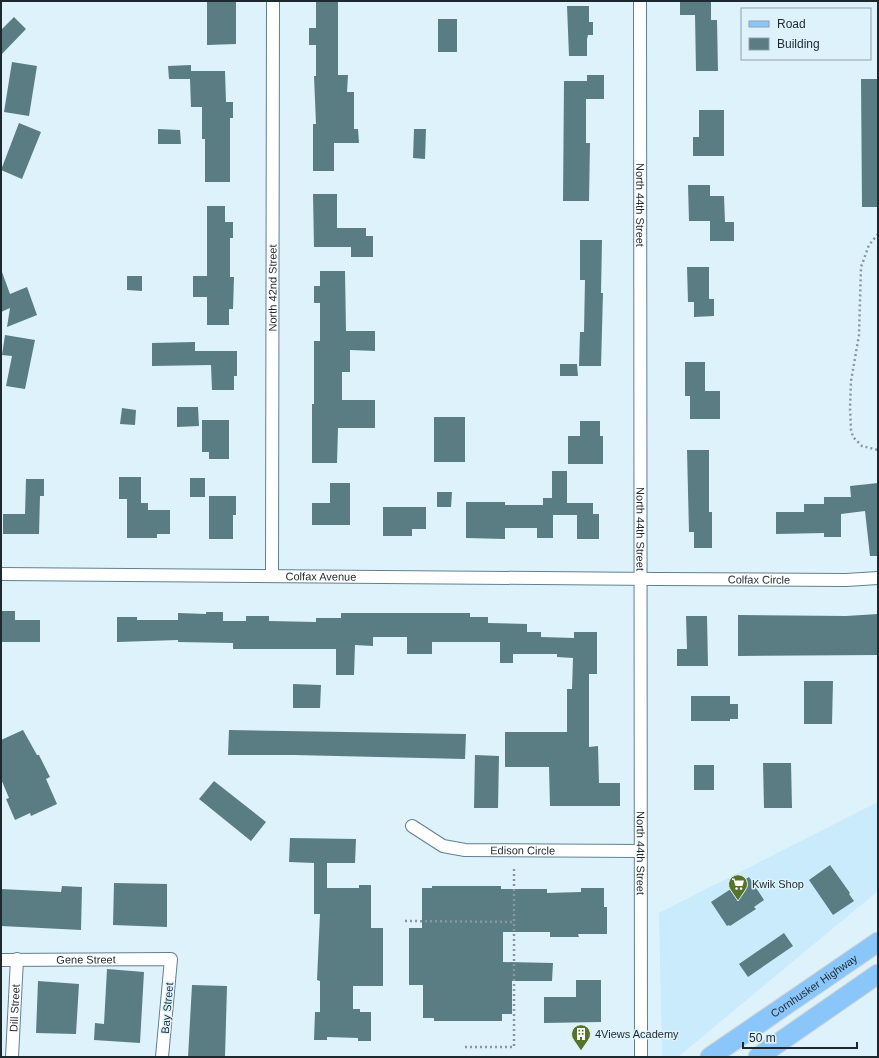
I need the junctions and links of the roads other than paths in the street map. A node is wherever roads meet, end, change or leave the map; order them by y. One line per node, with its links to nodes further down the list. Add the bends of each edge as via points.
1 (273, 1): 4 (street, North 42nd Street)
2 (640, 1): 5 (street, North 44th Street)
3 (1, 574): 4 (street, Colfax Avenue)
4 (272, 576): 5 (street, Colfax Avenue)
5 (640, 578): 6 (street, Colfax Circle); 8 (street, North 44th Street)
6 (878, 578)
7 (412, 826): 8 (street, Edison Circle, via 443,846 465,850)
8 (640, 851): 16 (street, North 44th Street)
9 (878, 942): 17 (main road, Cornhusker Highway)
10 (172, 959): 12 (street, Gene Street); 15 (street, Bay Street)
11 (1, 960): 12 (street, Gene Street)
12 (17, 960): 14 (street, Dill Street)
13 (878, 974): 18 (main road)
14 (12, 1057)
15 (162, 1057)
16 (641, 1057)
17 (710, 1057)
18 (758, 1057)

